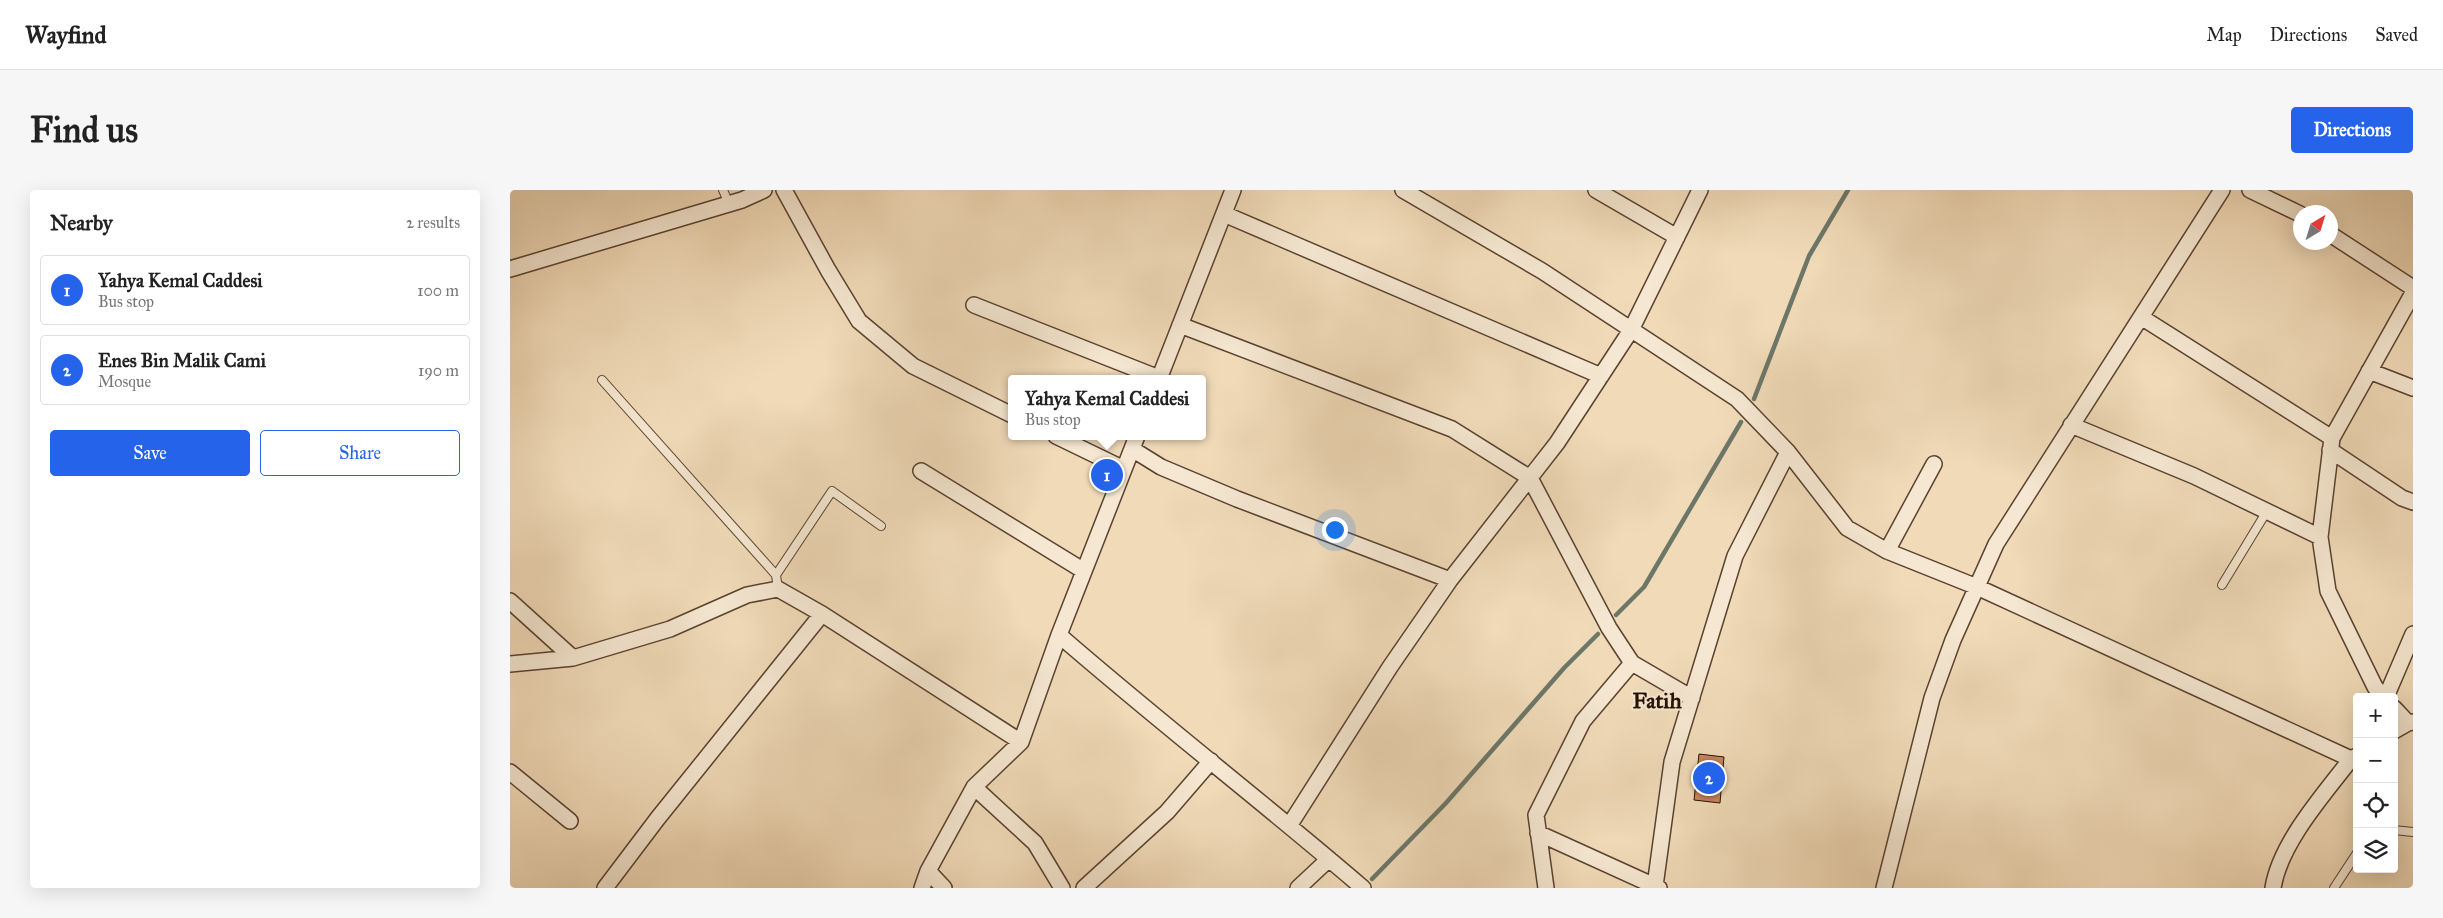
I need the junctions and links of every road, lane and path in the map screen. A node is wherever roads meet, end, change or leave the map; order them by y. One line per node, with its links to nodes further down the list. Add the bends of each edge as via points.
1 (764, 190): 9 (street)
2 (784, 190): 27 (street, via 859,321 913,366)
3 (1233, 190): 11 (street)
4 (1403, 190): 20 (street, via 1542,271)
5 (1596, 190): 12 (street)
6 (1700, 190): 12 (street)
7 (2222, 190): 18 (street)
8 (2250, 190): 10 (street)
9 (726, 197): 14 (street)
10 (2293, 211)
11 (1224, 214): 19 (street); 24 (street)
12 (1678, 237): 20 (street)
13 (2338, 239): 15 (street)
14 (510, 269)
15 (2413, 288)
16 (2413, 293): 21 (street)
17 (974, 305): 22 (street)
18 (2141, 317): 28 (street); 31 (street)
19 (1180, 324): 23 (street); 36 (street, via 1452,429)
20 (1631, 330): 24 (street); 32 (street, via 1737,399)
21 (2369, 371): 26 (street); 31 (street)
22 (1149, 375)
23 (1161, 375)
24 (1601, 376): 36 (street, via 1558,443)
25 (602, 380): 44 (lane)
26 (2413, 388)
27 (1008, 412)
28 (2071, 426): 38 (street, via 2194,476); 46 (street, via 1996,544)
29 (1064, 440): 34 (street)
30 (1134, 443): 34 (street); 43 (street, via 1161,467)
31 (2331, 444): 37 (street, via 2402,498); 40 (street)
32 (1788, 452): 41 (street, via 1847,528); 56 (street, via 1736,556)
33 (1934, 464): 41 (street)
34 (1124, 469): 42 (street)
35 (920, 472): 42 (street)
36 (1530, 478): 43 (street); 52 (street, via 1608,628)
37 (2413, 502)
38 (2266, 511): 40 (street); 45 (lane)
39 (881, 526): 44 (lane, via 832,491)
40 (2320, 537): 54 (street, via 2328,591 2374,687)
41 (1887, 551): 46 (street)
42 (1084, 571): 50 (street)
43 (1450, 580): 67 (street)
44 (777, 582): 48 (street); 51 (street, via 670,629)
45 (2222, 585)
46 (1977, 587): 61 (street); 83 (street, via 1932,698)
47 (510, 600): 51 (street)
48 (822, 614): 60 (street); 75 (street)
49 (2413, 634): 55 (street)
50 (1059, 635): 60 (street); 63 (street, via 1144,709)
51 (573, 658): 53 (street)
52 (1632, 663): 56 (street); 70 (street, via 1583,721 1536,815)
53 (510, 664)
54 (2381, 693)
55 (2387, 693)
56 (1692, 698): 74 (street, via 1672,762)
57 (2398, 712): 58 (street)
58 (2410, 722): 59 (street)
59 (2398, 729)
60 (1021, 742): 65 (street)
61 (2353, 758)
62 (2353, 759): 84 (street, via 2304,820 2275,874)
63 (1211, 761): 67 (street); 79 (street, via 1167,812)
64 (510, 772): 66 (street)
65 (974, 787): 73 (street); 78 (street, via 1035,843)
66 (570, 821)
67 (1288, 826): 72 (street)
68 (2398, 830): 69 (lane)
69 (2413, 832)
70 (1538, 833): 74 (street); 82 (street)
71 (2353, 858): 85 (lane)
72 (1329, 859): 80 (street); 81 (street)
73 (928, 871): 76 (street); 77 (street)
74 (1657, 887)
75 (605, 888)
76 (922, 888)
77 (944, 888)
78 (1062, 888)
79 (1084, 888)
80 (1298, 888)
81 (1363, 888)
82 (1546, 888)
83 (1884, 888)
84 (2273, 888)
85 (2334, 888)

